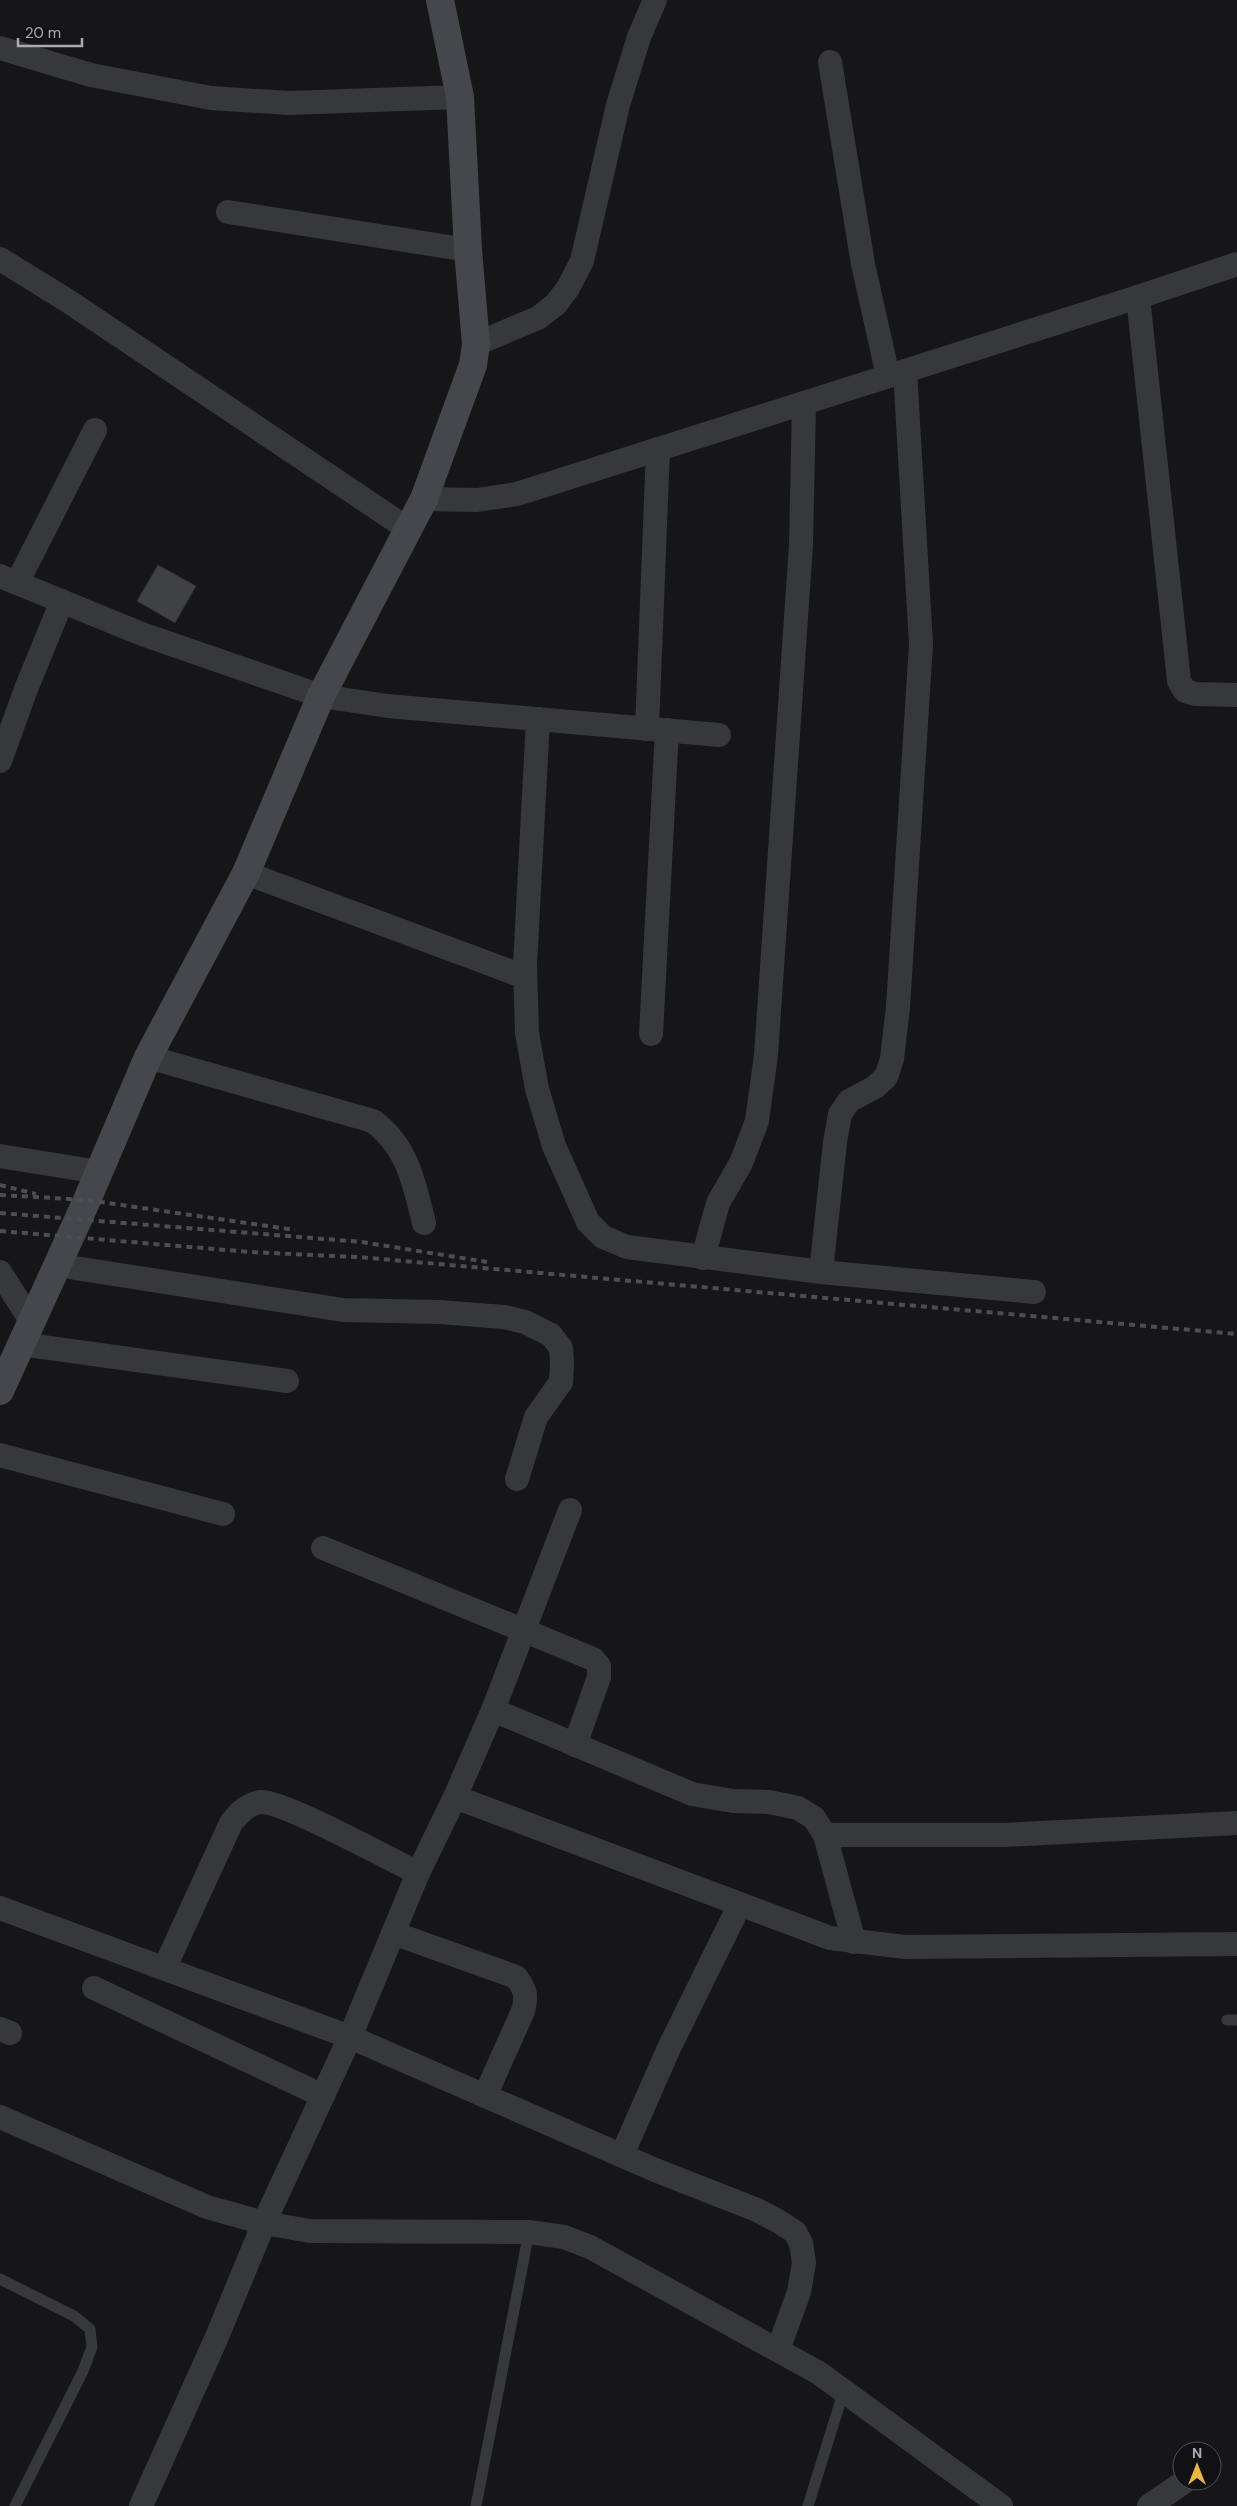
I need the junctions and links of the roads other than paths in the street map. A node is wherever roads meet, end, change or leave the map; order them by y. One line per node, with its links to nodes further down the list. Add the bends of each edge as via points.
1 (440, 0): 5 (street)
2 (655, 0): 11 (street, via 639,37 618,106 582,261 568,288 556,304 538,318)
3 (0, 48): 5 (street, via 91,75 211,98 288,103)
4 (830, 62): 12 (street, via 863,264)
5 (460, 97): 7 (street)
6 (228, 212): 7 (street)
7 (468, 250): 11 (street)
8 (0, 259): 17 (street)
9 (1237, 264): 10 (street)
10 (1138, 297): 12 (street); 20 (street, via 1179,680 1185,691 1195,694)
11 (476, 344): 16 (street, via 473,365)
12 (896, 373): 13 (street); 36 (street, via 921,644 898,1007 892,1059 886,1076 875,1087 849,1101 840,1114)
13 (804, 403): 15 (street); 33 (street, via 801,545 765,1064 757,1121 741,1163 718,1203)
14 (95, 430): 18 (street)
15 (658, 449): 16 (street, via 517,494 477,500); 23 (street)
16 (424, 499): 17 (street)
17 (408, 528): 21 (street)
18 (9, 579): 19 (street)
19 (62, 601): 21 (street, via 142,634); 25 (street)
20 (1237, 695)
21 (321, 696): 22 (street, via 388,706); 26 (street)
22 (538, 719): 23 (street); 27 (street)
23 (657, 729): 24 (street); 28 (street)
24 (719, 735)
25 (0, 761)
26 (246, 873): 27 (street); 29 (street)
27 (525, 977): 33 (street, via 527,1033 537,1089 554,1146 588,1222 602,1238 627,1247)
28 (650, 1034)
29 (148, 1057): 31 (street); 32 (street, via 373,1121 399,1147 411,1171)
30 (0, 1156): 31 (street)
31 (99, 1172): 34 (street)
32 (424, 1223)
33 (703, 1258): 36 (street)
34 (56, 1265): 38 (street); 42 (street, via 343,1310 439,1312 504,1317 525,1322 551,1335 561,1348 562,1365 561,1382 536,1417)
35 (0, 1272): 38 (street)
36 (821, 1272): 37 (street)
37 (1034, 1292)
38 (26, 1332): 39 (street); 40 (street)
39 (287, 1381)
40 (0, 1391)
41 (0, 1455): 44 (street)
42 (517, 1479)
43 (570, 1510): 46 (street)
44 (223, 1514)
45 (323, 1548): 46 (street)
46 (523, 1631): 47 (street); 48 (street, via 592,1659 599,1666 599,1676)
47 (493, 1710): 48 (street); 49 (street)
48 (575, 1745): 51 (street, via 692,1794 798,1808 814,1818)
49 (455, 1796): 52 (street); 53 (street)
50 (1237, 1823): 51 (street, via 1004,1835)
51 (825, 1835): 56 (street)
52 (418, 1873): 55 (street); 58 (street, via 293,1811 262,1802 242,1809 230,1823)
53 (740, 1904): 56 (street, via 830,1938); 64 (street, via 669,2048)
54 (0, 1908): 58 (street)
55 (393, 1933): 60 (street); 62 (street, via 516,1977 524,1988 523,2011)
56 (854, 1942): 57 (street, via 905,1947)
57 (1237, 1944)
58 (165, 1967): 60 (street)
59 (94, 1988): 61 (street)
60 (350, 2037): 61 (street); 62 (street)
61 (323, 2096): 65 (street)
62 (485, 2096): 64 (street)
63 (0, 2117): 65 (street, via 207,2207)
64 (622, 2156): 68 (street, via 757,2210 795,2232 801,2243 804,2263 799,2292)
65 (264, 2223): 66 (street, via 310,2231); 72 (street)
66 (529, 2232): 68 (street, via 564,2237 590,2247); 73 (lane)
67 (0, 2279): 71 (lane, via 74,2316 90,2329 92,2347)
68 (778, 2350): 69 (street)
69 (844, 2390): 74 (lane); 75 (street)
70 (1172, 2490): 76 (street)
71 (15, 2506)
72 (142, 2506)
73 (476, 2506)
74 (808, 2506)
75 (1002, 2506)
76 (1149, 2506)

